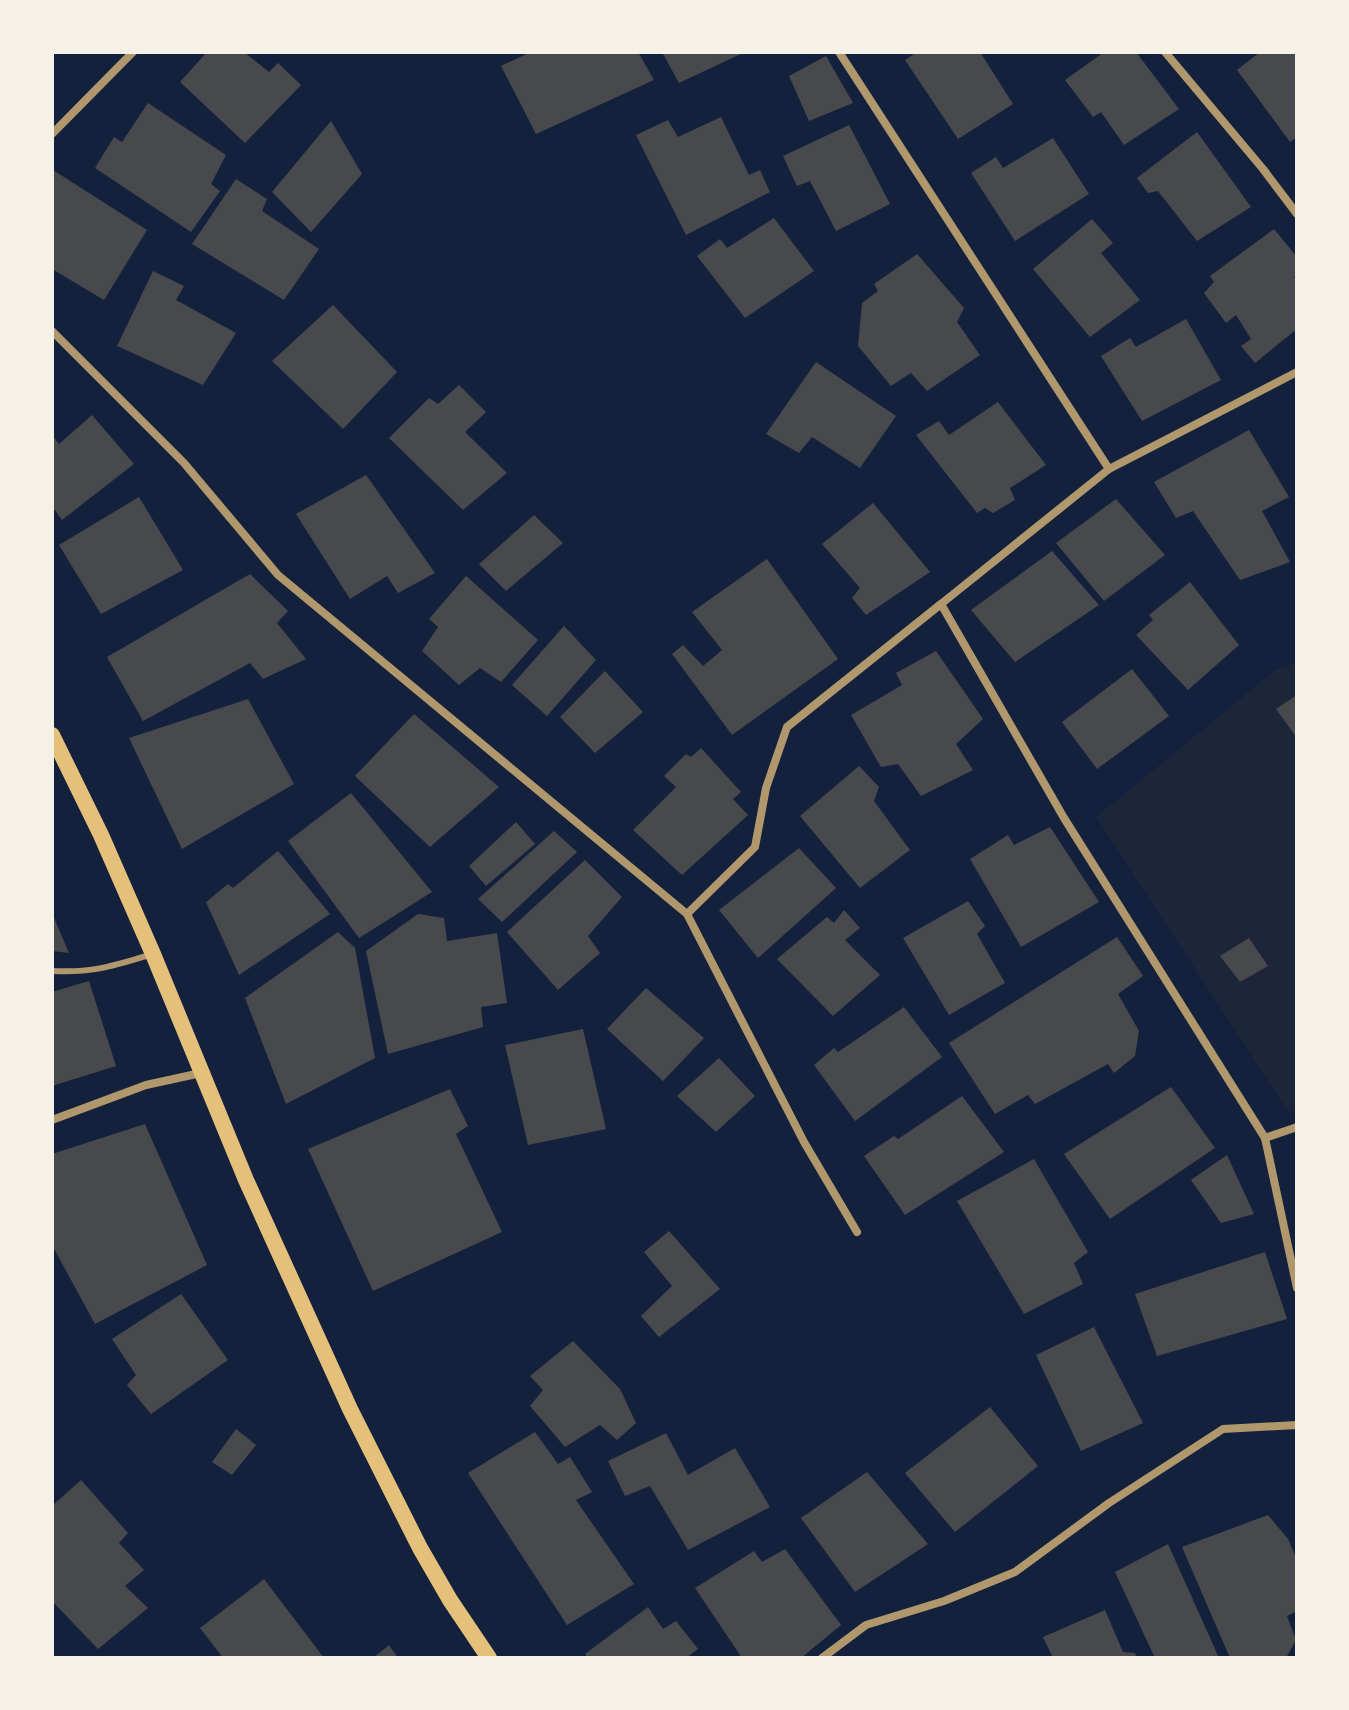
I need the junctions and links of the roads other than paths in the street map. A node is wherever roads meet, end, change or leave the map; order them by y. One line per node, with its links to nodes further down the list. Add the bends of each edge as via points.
1 (133, 52): 4 (street)
2 (839, 52): 8 (street)
3 (1165, 52): 5 (street)
4 (52, 134)
5 (1297, 214)
6 (52, 331): 11 (street, via 184,463 278,575)
7 (1297, 372): 8 (street)
8 (1109, 469): 9 (street)
9 (941, 604): 11 (street, via 787,727 766,788 755,847); 17 (street, via 1064,818)
10 (52, 735): 12 (main road)
11 (687, 914): 18 (street, via 804,1142)
12 (153, 954): 13 (lane, via 101,970); 14 (main road)
13 (52, 971)
14 (202, 1073): 15 (street, via 146,1085); 21 (main road, via 350,1409 420,1548)
15 (52, 1120)
16 (1297, 1127): 17 (street)
17 (1265, 1138): 19 (street)
18 (857, 1232)
19 (1297, 1288)
20 (1297, 1425): 22 (street, via 1223,1429 1015,1572 866,1625)
21 (489, 1658)
22 (822, 1658)

